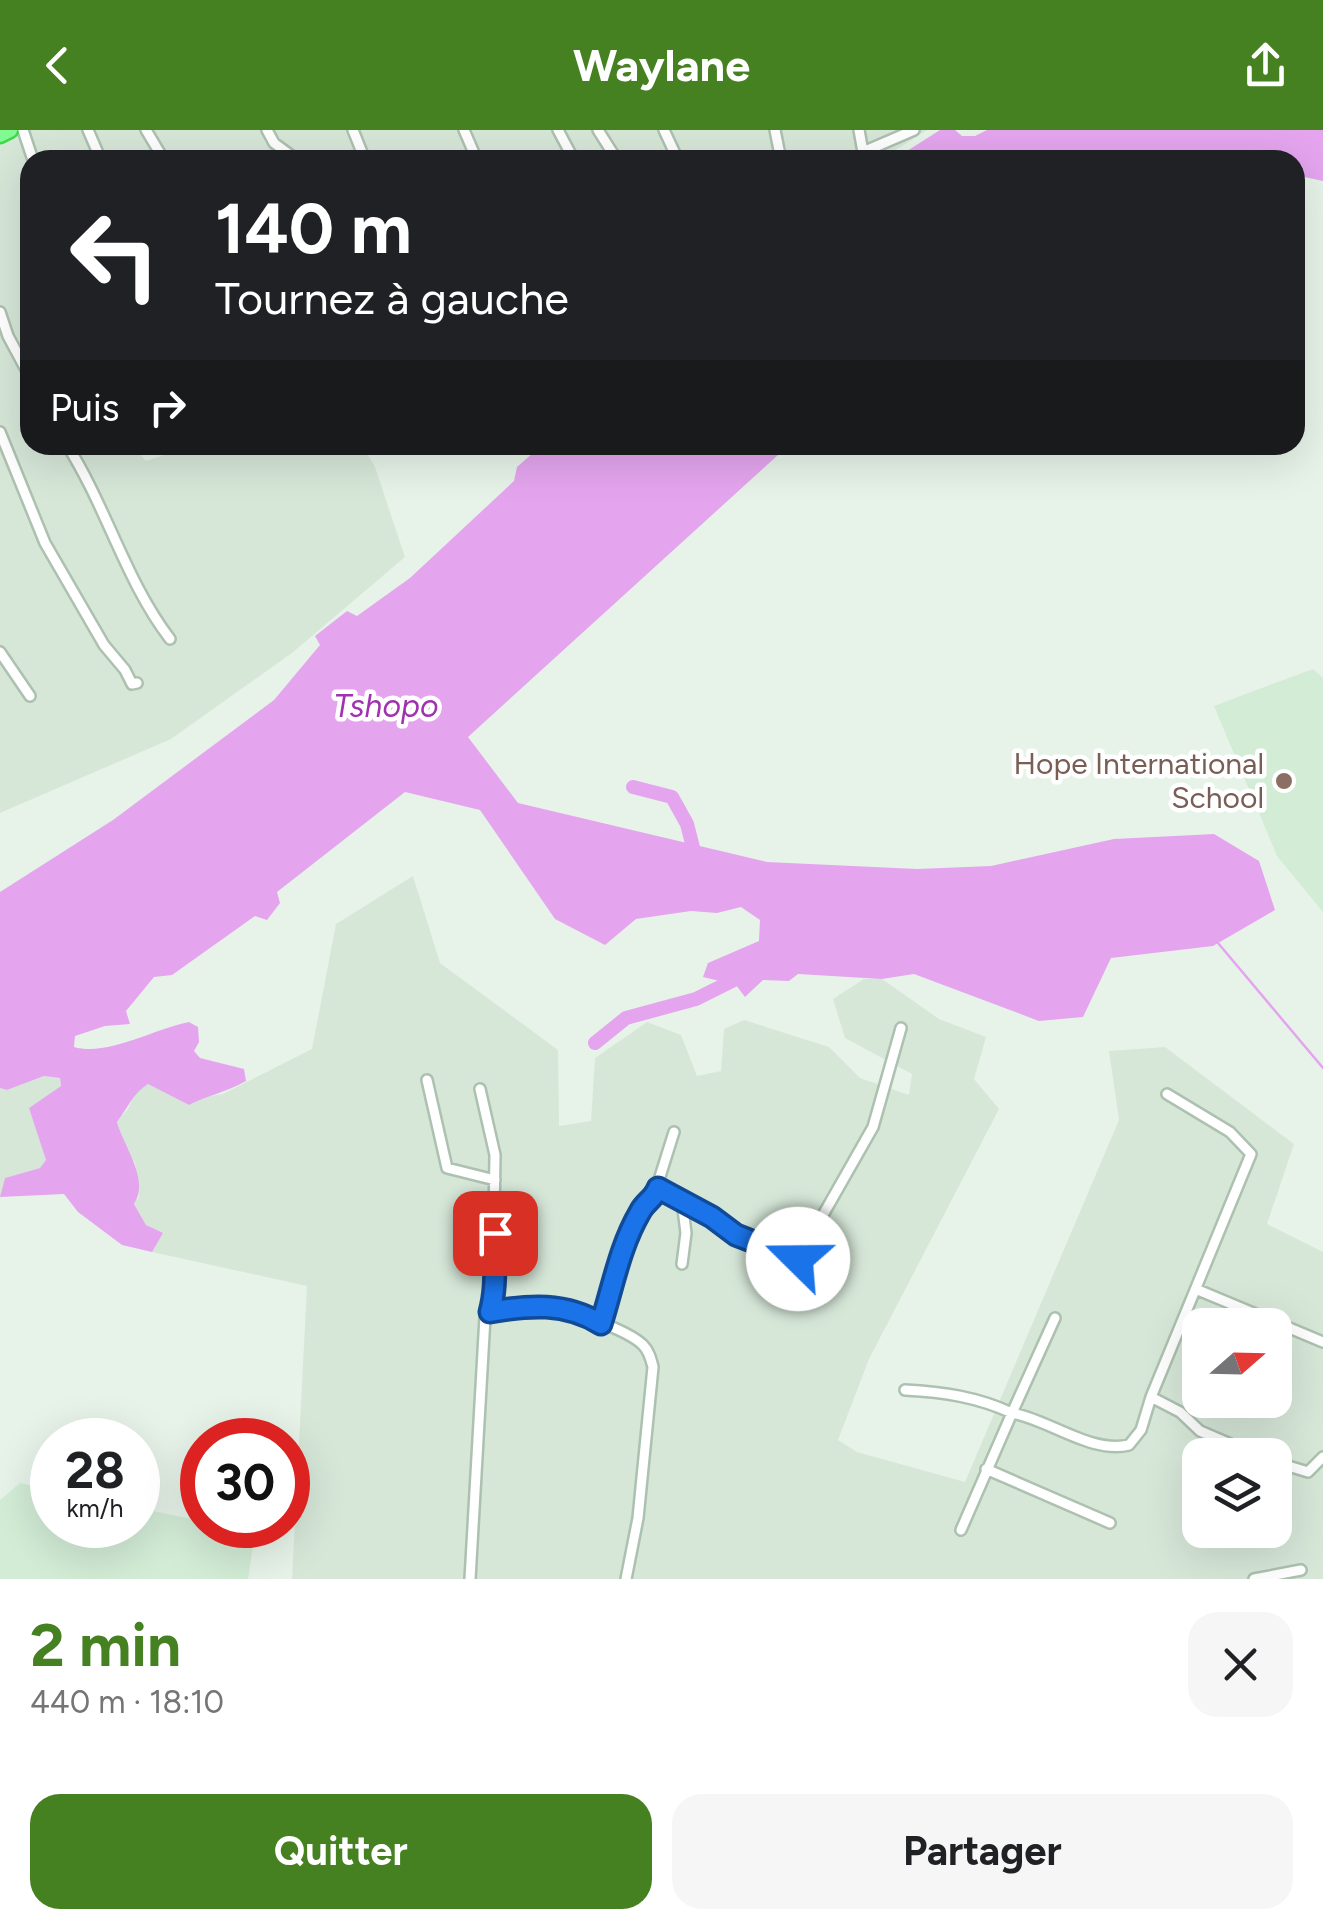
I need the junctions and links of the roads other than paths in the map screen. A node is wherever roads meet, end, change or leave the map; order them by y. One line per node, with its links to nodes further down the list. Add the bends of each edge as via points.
1 (10, 130): 4 (highway)
2 (267, 130): 5 (street)
3 (914, 130): 6 (street)
4 (0, 135)
5 (283, 150)
6 (872, 150)
7 (0, 312): 8 (street)
8 (20, 358)
9 (0, 432): 13 (street, via 48,550 104,645 132,684)
10 (74, 455): 11 (street, via 144,603)
11 (170, 639)
12 (0, 652): 14 (street)
13 (138, 683)
14 (30, 696)
15 (901, 1028): 22 (street, via 873,1127 798,1259 736,1235)
16 (427, 1080): 20 (street, via 447,1168)
17 (480, 1089): 20 (street)
18 (1167, 1094): 24 (street, via 1230,1132 1252,1154)
19 (674, 1132): 21 (street)
20 (495, 1180): 25 (street, via 496,1291)
21 (658, 1188): 22 (street); 27 (street, via 619,1257)
22 (682, 1200): 23 (street)
23 (682, 1264)
24 (1198, 1290): 28 (street); 30 (street)
25 (490, 1312): 27 (street, via 540,1304); 39 (street)
26 (1055, 1318): 31 (street)
27 (601, 1324): 40 (street, via 646,1348 653,1367)
28 (1323, 1342)
29 (906, 1390): 31 (street, via 951,1393)
30 (1151, 1397): 31 (street, via 1129,1445 1110,1450); 32 (street)
31 (1012, 1412): 35 (street)
32 (1222, 1438)
33 (1323, 1457): 34 (street, via 1308,1472)
34 (1292, 1467)
35 (986, 1469): 36 (street); 37 (street)
36 (1110, 1522)
37 (961, 1530)
38 (1300, 1570): 41 (street)
39 (470, 1579)
40 (626, 1579)
41 (1254, 1579)

